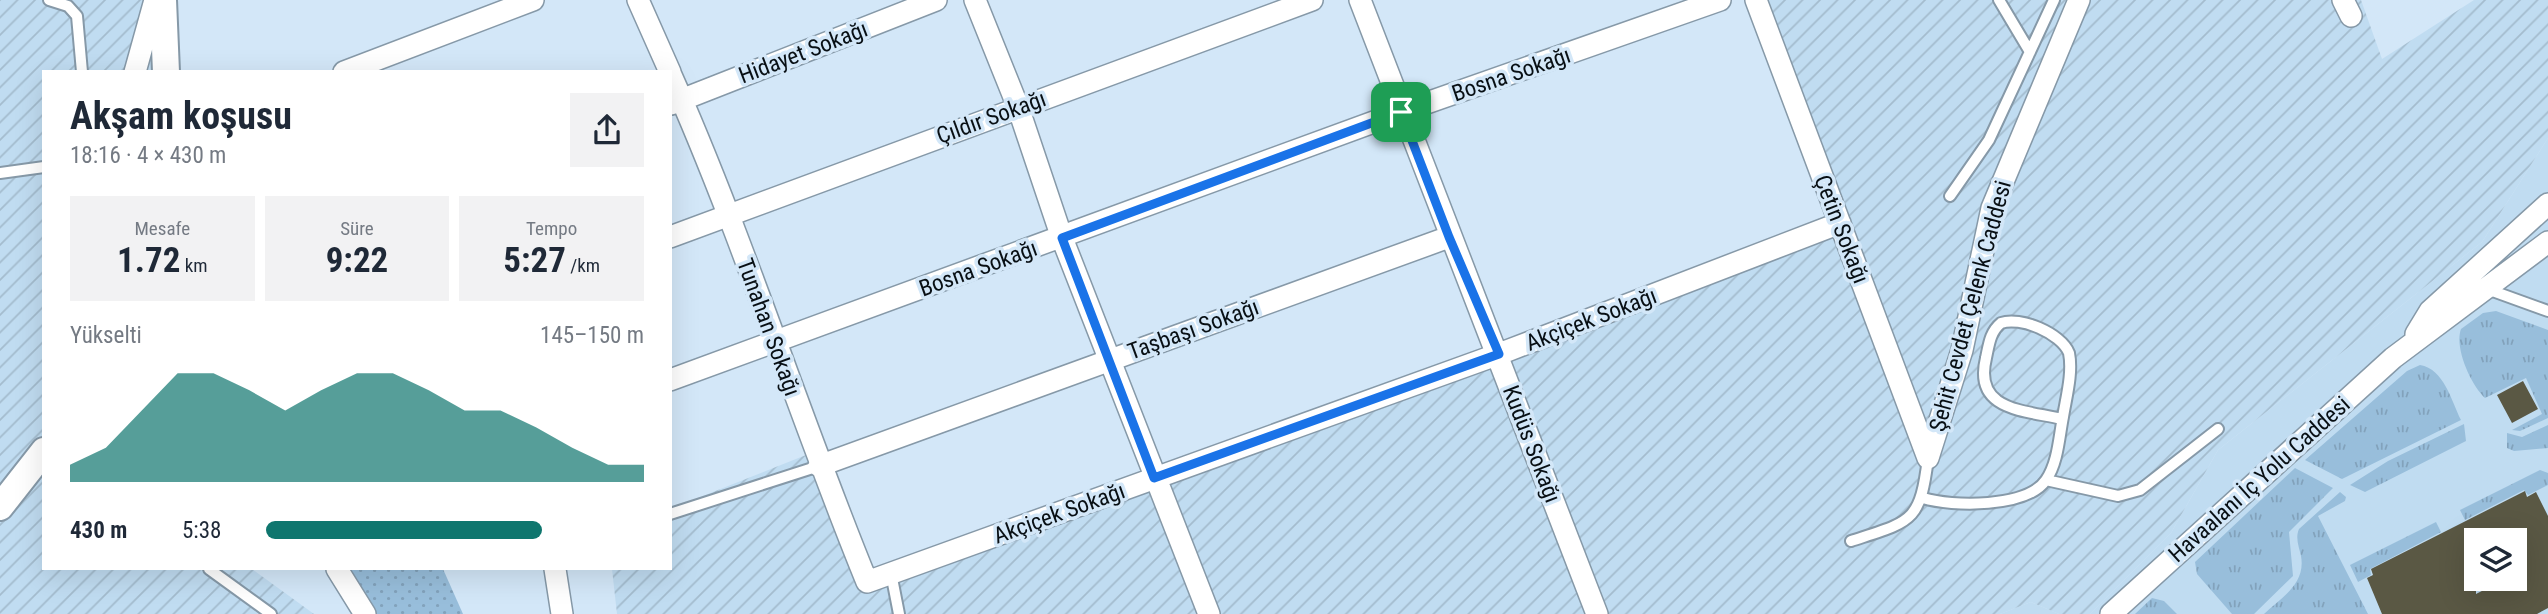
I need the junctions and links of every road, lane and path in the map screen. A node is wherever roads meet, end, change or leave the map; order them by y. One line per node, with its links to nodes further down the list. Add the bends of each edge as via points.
1 (49, 0): 16 (lane, via 68,6 77,16)
2 (155, 0): 17 (street)
3 (163, 0): 18 (street)
4 (533, 0): 19 (street)
5 (638, 0): 20 (street, Tunahan Sokağı)
6 (936, 0): 22 (street, Hidayet Sokağı)
7 (975, 0): 23 (street)
8 (1312, 0): 23 (street, Çıldır Sokağı)
9 (1360, 0): 24 (street, Kudüs Sokağı)
10 (1720, 0): 24 (street, Bosna Sokağı)
11 (1756, 0): 30 (street, Çetin Sokağı)
12 (1999, 0): 15 (lane)
13 (2054, 0): 15 (lane)
14 (2079, 0): 45 (street, Şehit Cevdet Çelenk Caddesi, via 1992,208 1962,349)
15 (2030, 52): 27 (lane, via 1989,140)
16 (82, 70)
17 (136, 70)
18 (166, 70)
19 (349, 70)
20 (669, 70)
21 (672, 82): 22 (street, Tunahan Sokağı)
22 (676, 102): 29 (street, Tunahan Sokağı)
23 (1018, 107): 29 (street, Çıldır Sokağı); 33 (street)
24 (1401, 112): 32 (street, Kudüs Sokağı); 33 (street, Bosna Sokağı)
25 (42, 167): 26 (lane)
26 (0, 173)
27 (1951, 197)
28 (2548, 204): 38 (street, Havaalanı İç Yolu Caddesi, via 2430,311)
29 (728, 216): 31 (street, Çıldır Sokağı); 37 (street, Tunahan Sokağı)
30 (1840, 223): 39 (street, Akçiçek Sokağı); 45 (street, Çetin Sokağı)
31 (672, 236)
32 (1449, 237): 39 (street, Kudüs Sokağı); 40 (street, Taşbaşı Sokağı)
33 (1062, 238): 37 (street, Bosna Sokağı); 40 (street)
34 (2548, 242): 35 (street, Havaalanı İç Yolu Caddesi)
35 (2487, 289): 36 (lane); 38 (street, Havaalanı İç Yolu Caddesi)
36 (2548, 311)
37 (776, 343): 41 (street, Bosna Sokağı); 46 (street, Tunahan Sokağı)
38 (2409, 344): 64 (street, Havaalanı İç Yolu Caddesi)
39 (1499, 354): 47 (street, Akçiçek Sokağı); 63 (street, Kudüs Sokağı)
40 (1110, 359): 46 (street, Taşbaşı Sokağı); 47 (street)
41 (672, 379)
42 (2062, 419): 42 (lane, via 2070,365 2067,347 2055,336 2018,321 2001,323 1992,333 1984,368 1987,390 1997,403); 48 (lane)
43 (2218, 429): 48 (lane, via 2140,490 2118,496)
44 (42, 454): 50 (street)
45 (1928, 458): 49 (lane)
46 (819, 466): 51 (lane); 57 (street, Tunahan Sokağı)
47 (1154, 478): 56 (street, Akçiçek Sokağı); 62 (street)
48 (2046, 480): 49 (lane, via 2030,495 1982,503 1943,504)
49 (1923, 498): 52 (lane, via 1896,526)
50 (0, 507)
51 (672, 513)
52 (1851, 541)
53 (210, 570): 58 (lane)
54 (338, 570): 59 (street)
55 (555, 570): 60 (street)
56 (891, 573): 57 (street, Akçiçek Sokağı); 61 (lane)
57 (867, 582)
58 (271, 614)
59 (365, 614)
60 (562, 614)
61 (899, 614)
62 (1209, 614)
63 (1597, 614)
64 (2111, 614)

